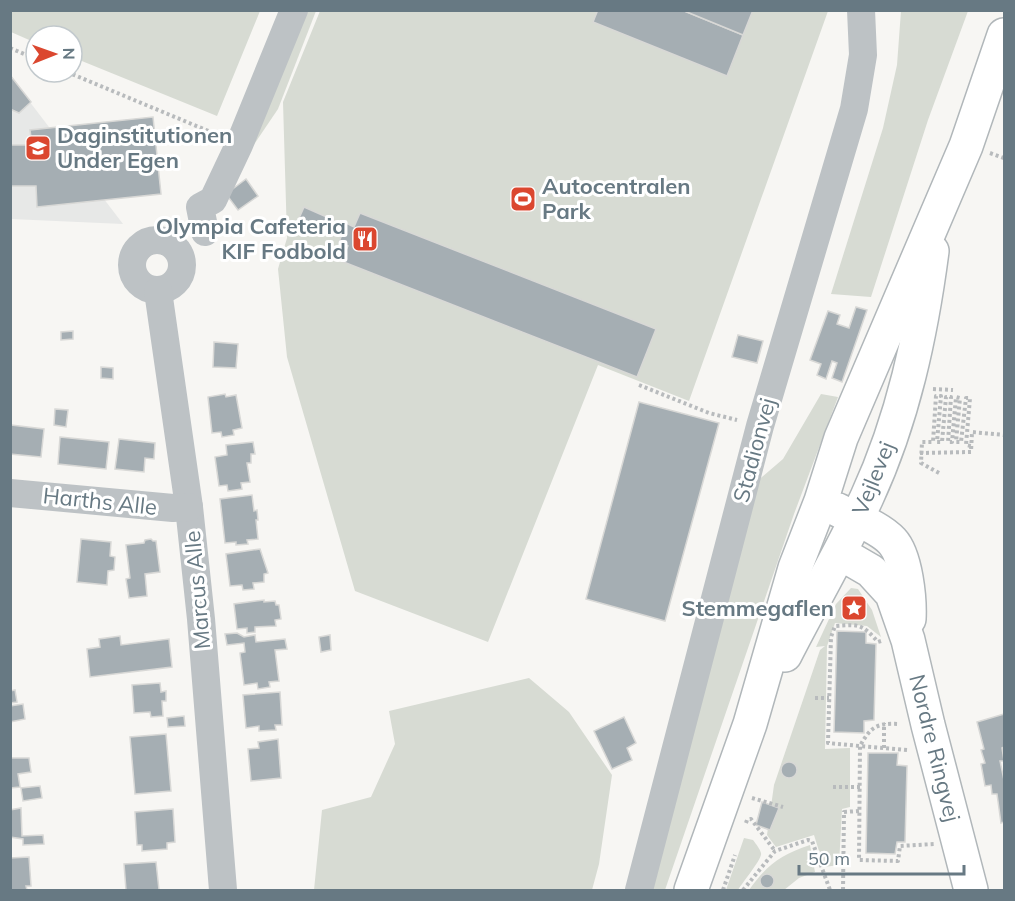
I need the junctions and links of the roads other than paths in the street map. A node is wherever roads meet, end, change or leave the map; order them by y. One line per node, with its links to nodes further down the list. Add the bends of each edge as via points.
1 (294, 10): 5 (street, via 235,154 213,200 200,207 215,223)
2 (861, 10): 14 (street, Stadionvej, via 863,55 854,109 760,426)
3 (1005, 34): 4 (main road, Vejlevej, via 966,146)
4 (937, 212): 9 (main road, Vejlevej, via 842,438); 9 (main road, Vejlevej, via 925,306 910,378 880,465)
5 (179, 252): 6 (street, via 183,265 180,277); 6 (street, via 170,242 157,239 144,242 134,252 131,265 135,278 145,288)
6 (159, 291): 8 (street, Marcus Alle)
7 (10, 493): 8 (street, Harths Alle)
8 (189, 507): 13 (street, Marcus Alle)
9 (838, 510): 10 (main road, Vejlevej); 11 (main road, Nordre Ringvej, via 893,542 904,567 910,601); 12 (main road, Vejlevej, via 795,568)
10 (840, 553): 11 (main road, Nordre Ringvej, via 871,571 891,594); 12 (main road, Vejlevej)
11 (893, 641): 16 (main road, Nordre Ringvej, via 928,725)
12 (750, 724): 15 (main road, Vejlevej)
13 (223, 891)
14 (639, 891)
15 (691, 891)
16 (971, 891)

